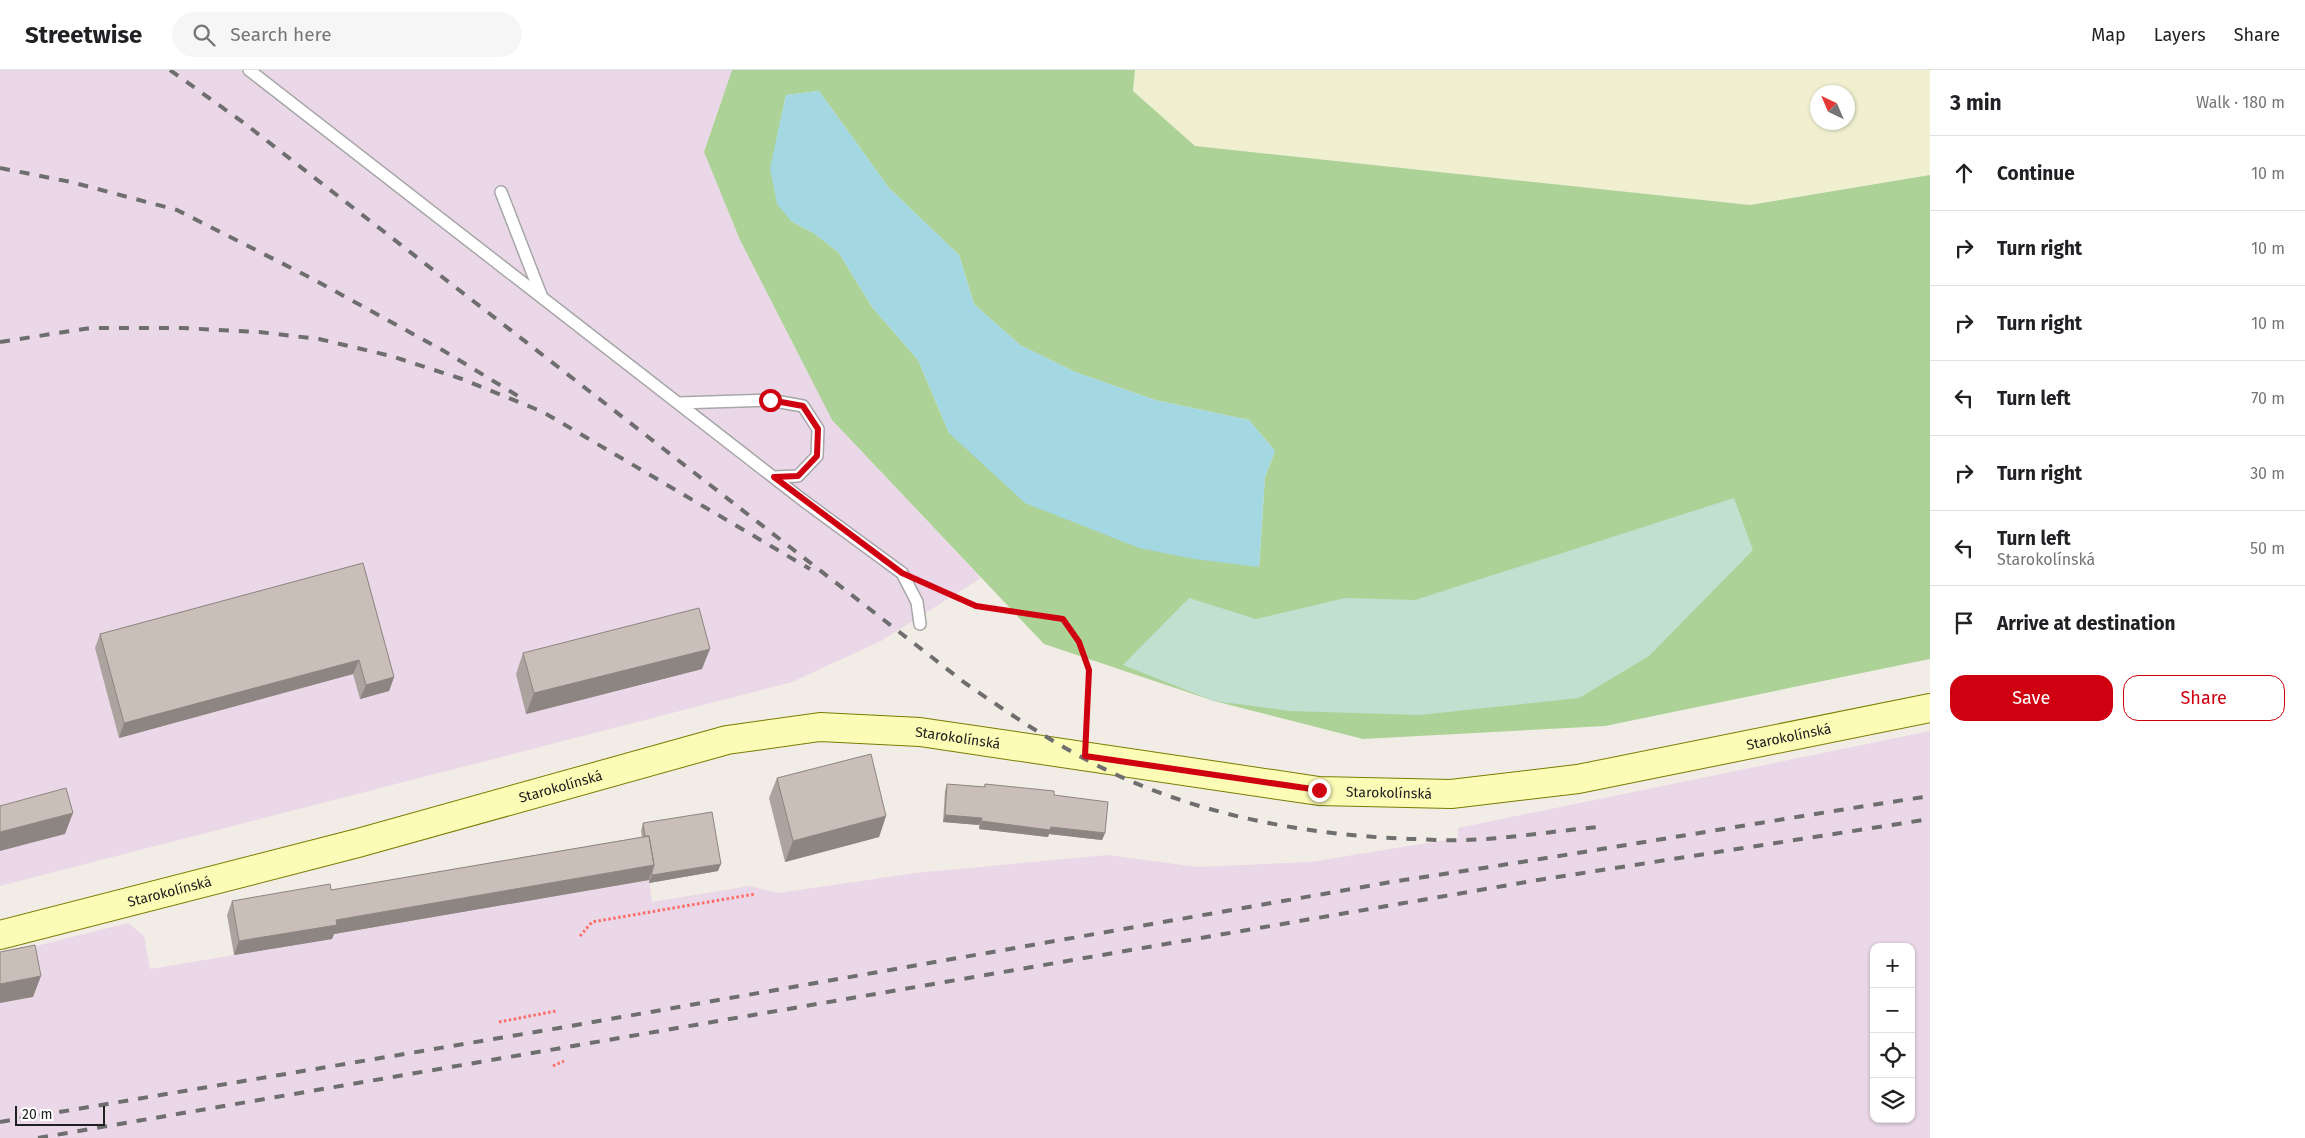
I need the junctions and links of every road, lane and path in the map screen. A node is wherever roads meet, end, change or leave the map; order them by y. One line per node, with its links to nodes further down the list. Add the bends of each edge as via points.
1 (249, 70): 3 (lane)
2 (501, 192): 3 (lane)
3 (542, 296): 4 (lane)
4 (679, 403): 5 (lane); 5 (lane, via 770,400 803,406 818,429 817,456 798,476)
5 (774, 477): 6 (lane)
6 (902, 573): 7 (lane, via 917,602); 9 (path, via 976,606 1063,619 1079,642 1089,670)
7 (920, 624)
8 (1930, 708): 9 (street, Starokolínská, via 1578,779 1451,794 1319,790)
9 (1085, 756): 11 (street, Starokolínská, via 920,732 820,728 727,740 358,843)
10 (755, 894): 12 (path, via 592,922)
11 (0, 935)
12 (580, 936)
13 (556, 1012): 14 (path)
14 (498, 1022)
15 (564, 1061): 16 (path)
16 (553, 1066)

